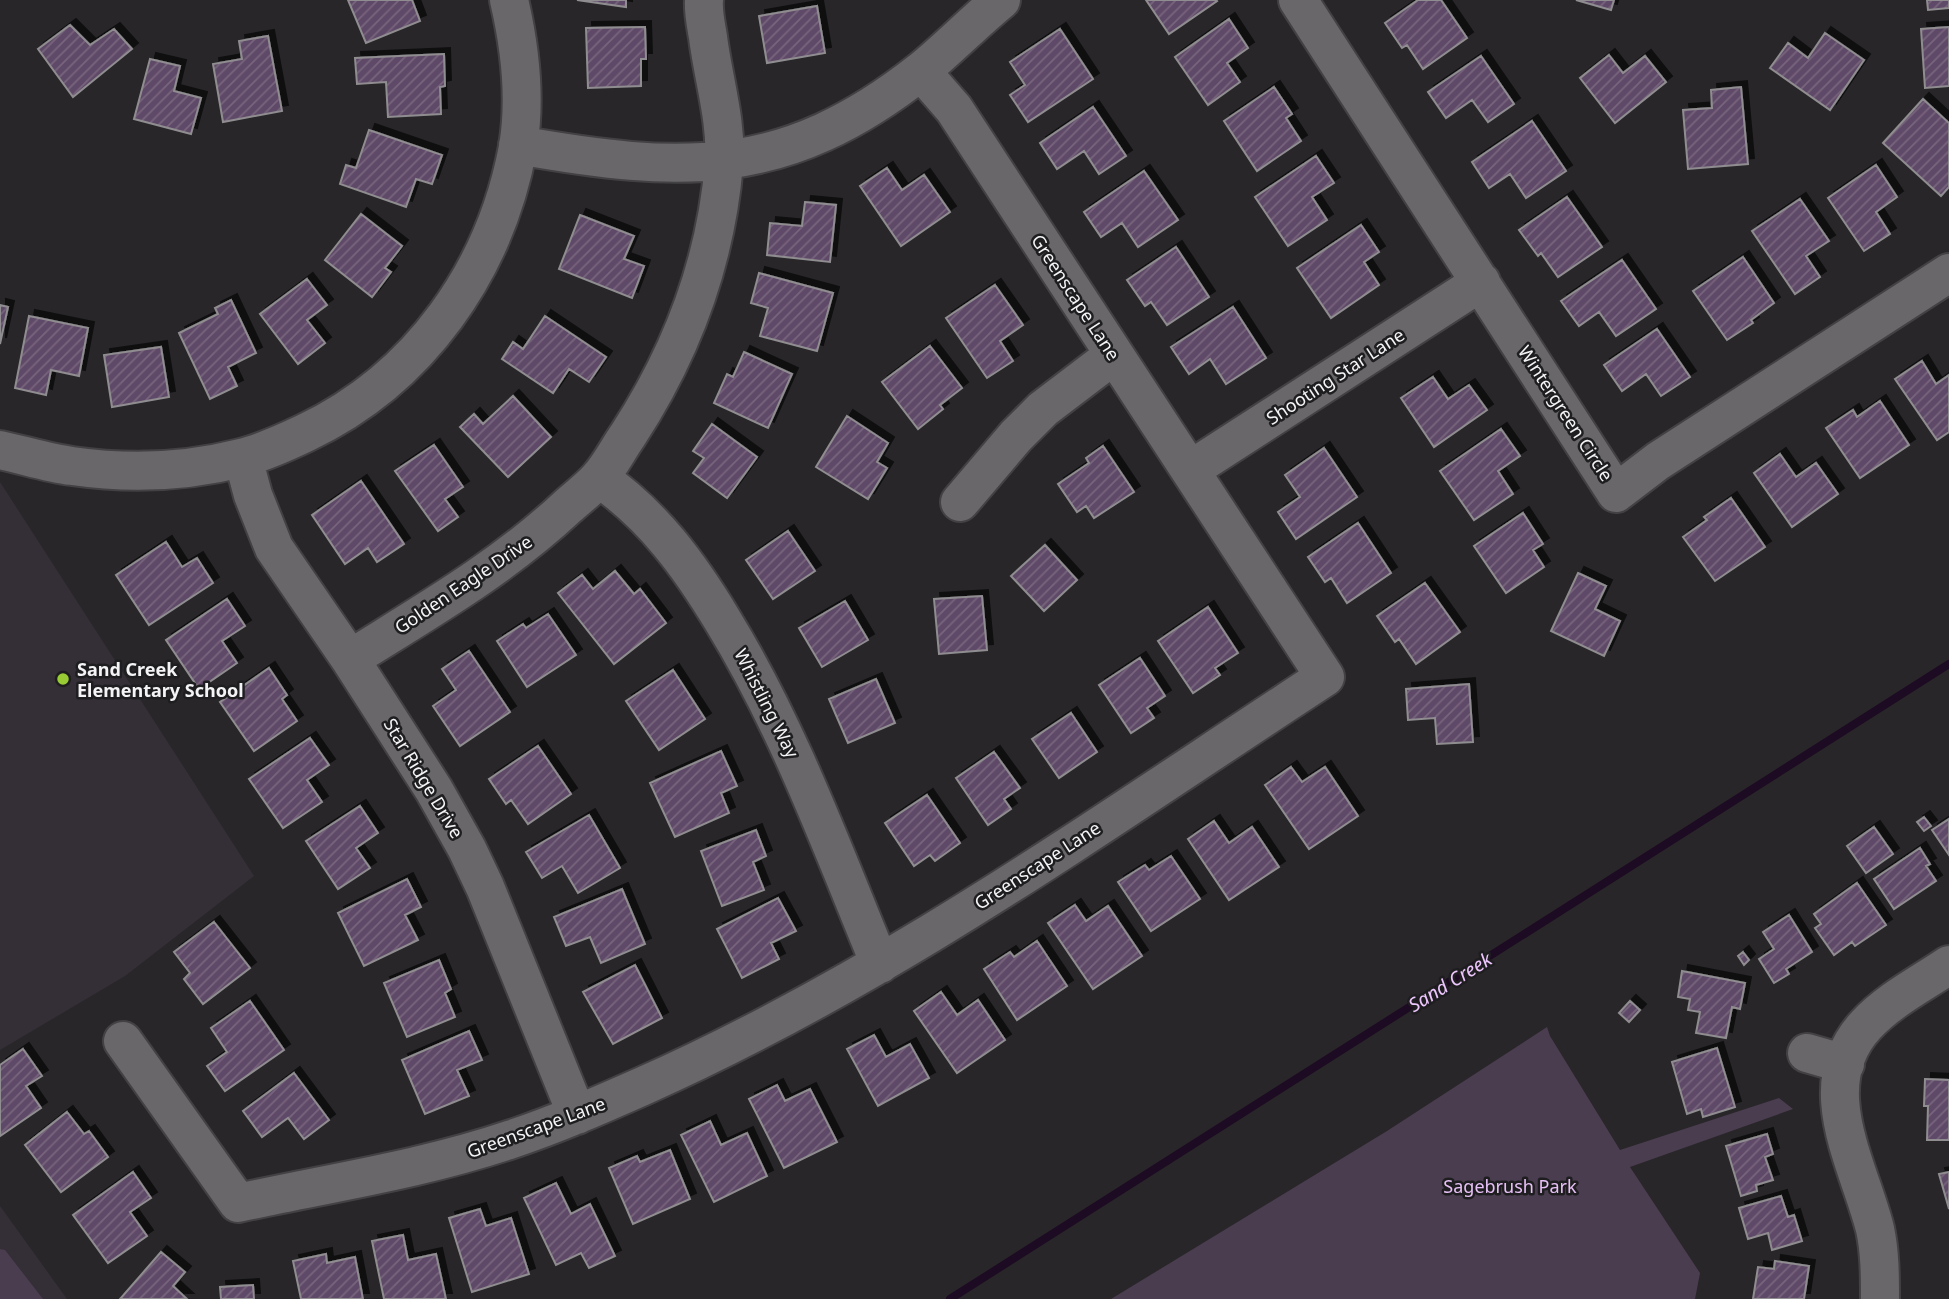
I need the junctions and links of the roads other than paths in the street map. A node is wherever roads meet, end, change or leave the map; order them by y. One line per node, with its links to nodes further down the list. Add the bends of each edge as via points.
1 (509, 0): 6 (street, via 520,52)
2 (704, 0): 7 (street, Golden Eagle Drive)
3 (1001, 0): 5 (street)
4 (1298, 0): 9 (street, Wintergreen Circle)
5 (921, 71): 7 (street, via 868,108 805,141); 10 (street, Greenscape Lane, via 954,109)
6 (518, 145): 7 (street, via 658,164); 12 (street, via 491,238 450,312 426,342 349,410)
7 (724, 162): 14 (street, Golden Eagle Drive, via 710,253 691,314 644,410)
8 (1949, 273): 9 (street, Wintergreen Circle, via 1658,461 1616,493)
9 (1481, 282): 13 (street, Shooting Star Lane)
10 (1114, 355): 13 (street, Greenscape Lane); 15 (street, via 1034,418)
11 (0, 450): 12 (street, via 70,466 127,471 185,469)
12 (243, 458): 16 (street, Star Ridge Drive, via 274,548)
13 (1190, 470): 17 (street, Greenscape Lane, via 1325,677)
14 (599, 478): 16 (street, Golden Eagle Drive, via 513,553); 17 (street, Whistling Way, via 623,494 682,559 742,652 793,752)
15 (960, 502)
16 (350, 659): 22 (street, Star Ridge Drive, via 467,849)
17 (880, 964): 22 (street, Greenscape Lane, via 709,1056)
18 (1949, 965): 21 (street, via 1866,1025)
19 (122, 1041): 22 (street, Greenscape Lane, via 238,1203 449,1158)
20 (1807, 1053): 21 (street)
21 (1845, 1064): 23 (street, via 1842,1119 1875,1230)
22 (577, 1115)
23 (1880, 1299)

